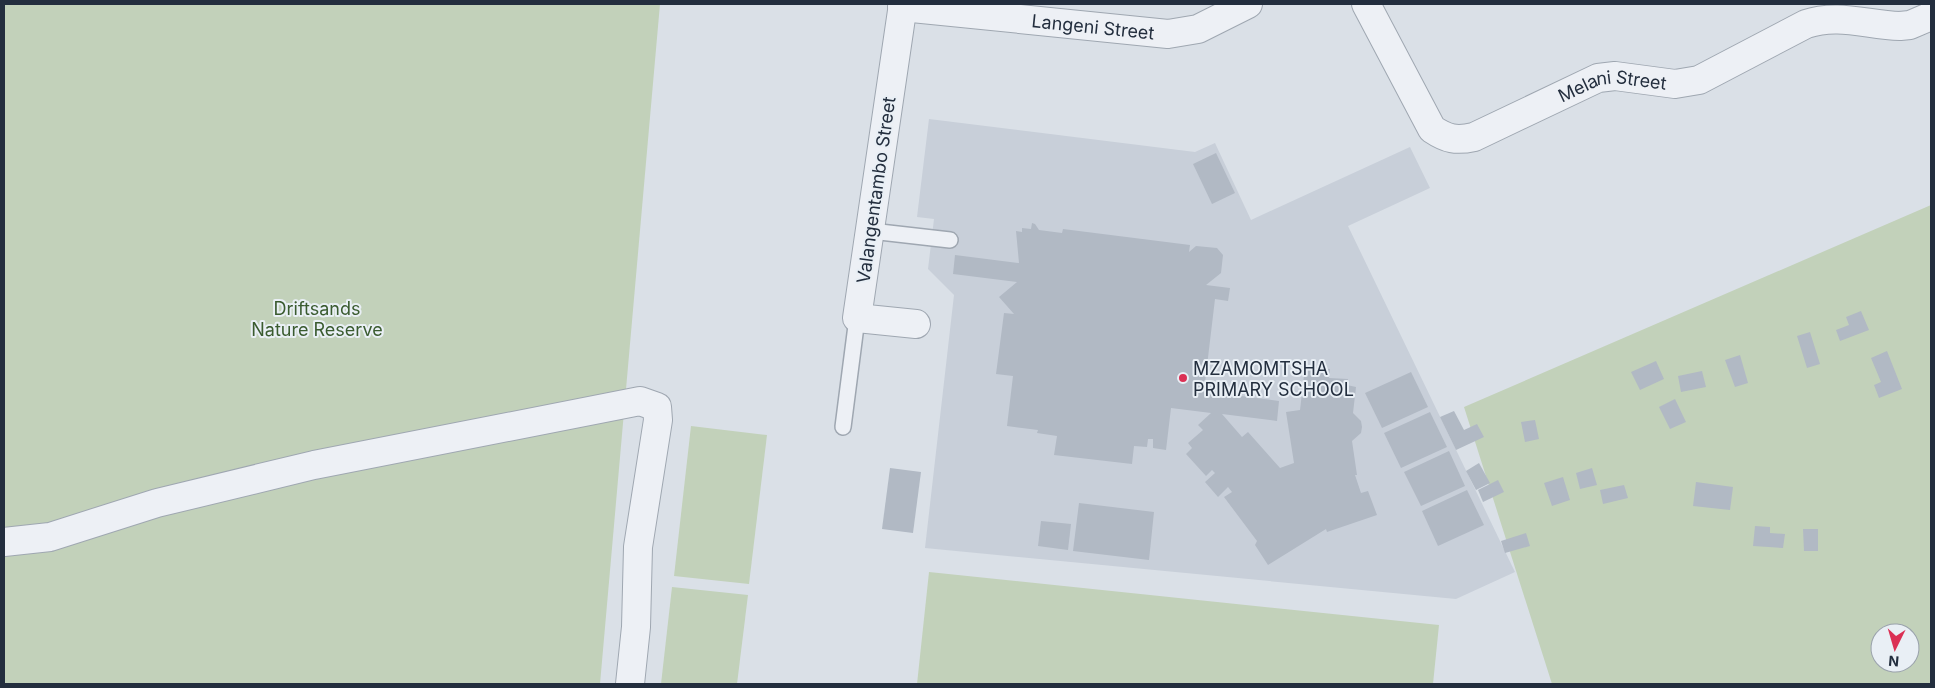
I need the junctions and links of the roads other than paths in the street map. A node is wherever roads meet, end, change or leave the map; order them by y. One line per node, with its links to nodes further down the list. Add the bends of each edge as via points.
1 (1248, 4): 3 (street, Langeni Street, via 1198,29 1168,34)
2 (1366, 4): 4 (street, Melani Street, via 1432,129 1446,139 1460,140 1474,137 1598,78 1615,76 1676,84 1699,80 1806,24)
3 (903, 5): 6 (street, Valangentambo Street)
4 (1854, 12): 5 (street, Melani Street, via 1900,26)
5 (1931, 16)
6 (871, 231): 7 (lane); 8 (street, Valangentambo Street)
7 (950, 240)
8 (857, 318): 9 (street); 10 (lane)
9 (916, 324)
10 (843, 427)
11 (4, 542): 12 (street, via 50,538 157,504 314,464 640,401 657,407 658,420 638,547 636,627)
12 (630, 684)

